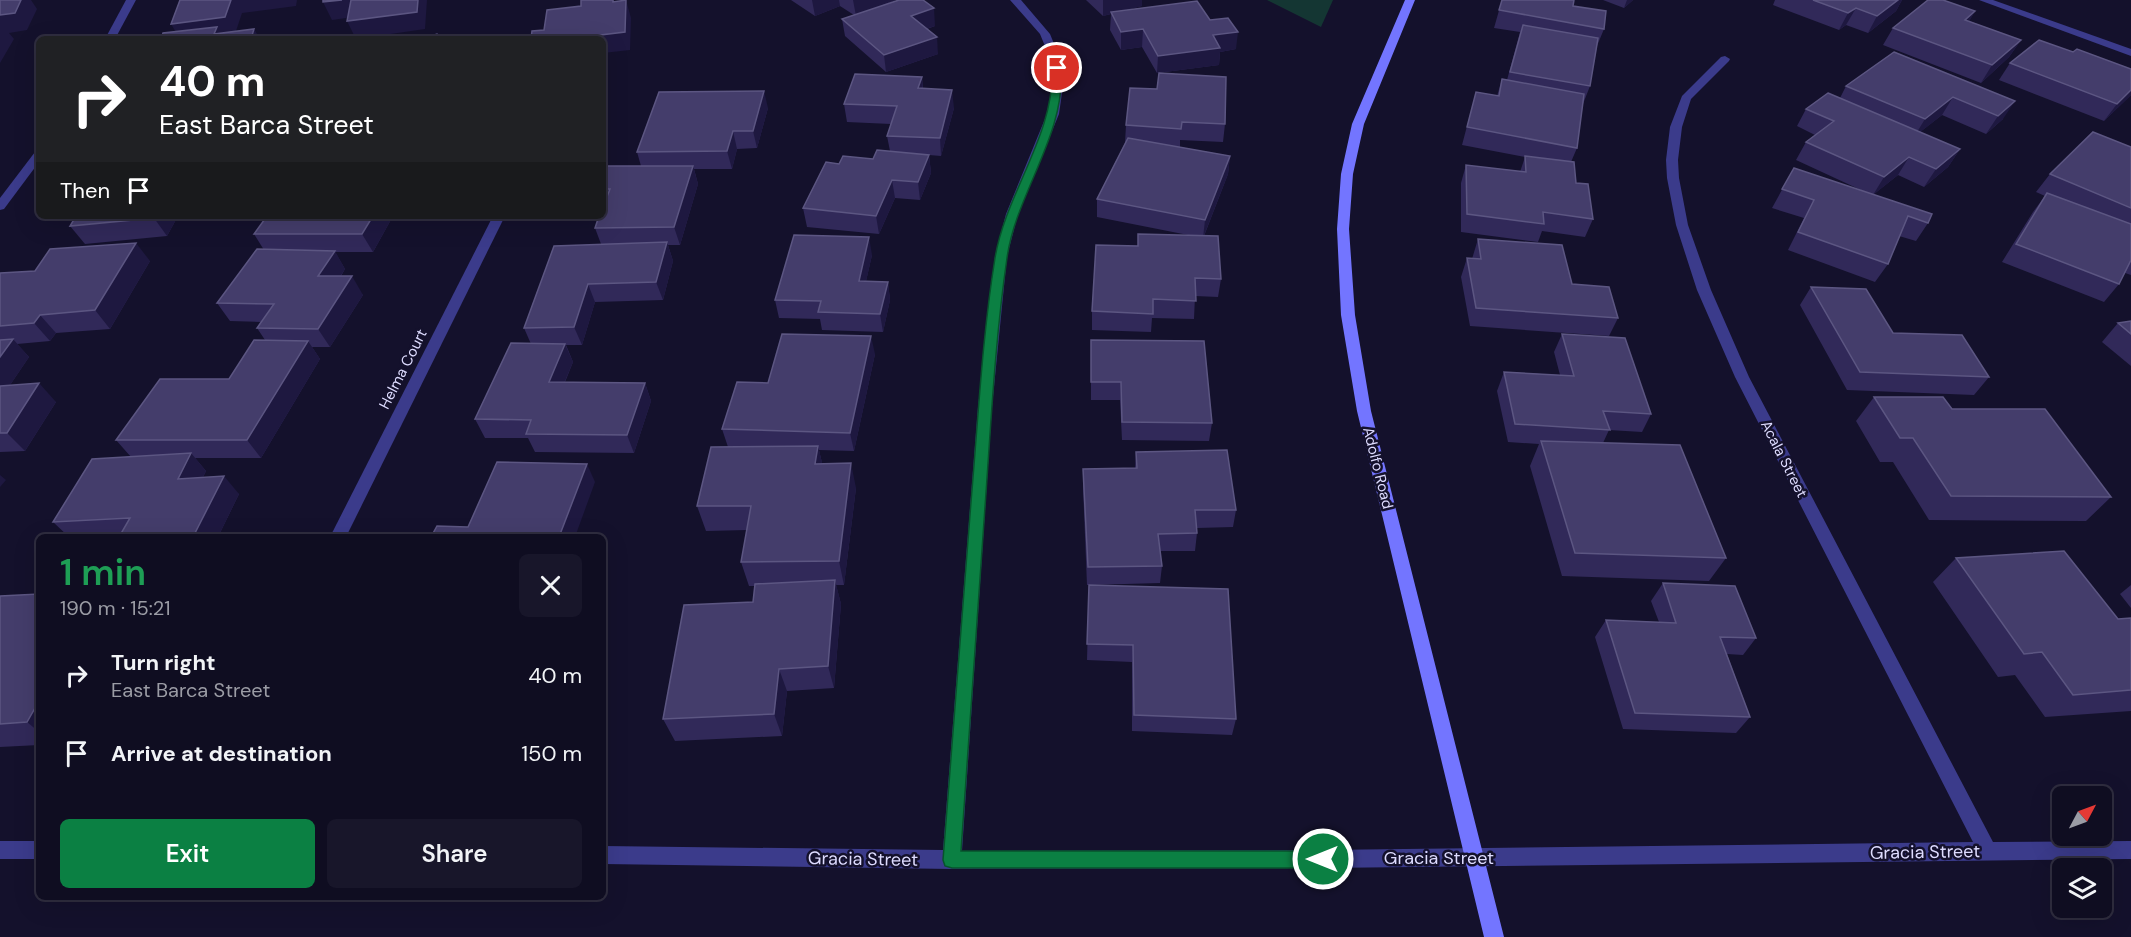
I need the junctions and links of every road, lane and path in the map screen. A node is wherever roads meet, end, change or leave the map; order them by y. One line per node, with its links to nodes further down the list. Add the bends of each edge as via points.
1 (131, 0): 5 (street)
2 (1015, 0): 18 (street, via 1045,34 1058,86 1053,114 1012,214 1001,256 985,407)
3 (1410, 0): 17 (main road, Adolfo Road, via 1358,124 1347,174 1343,229 1348,315 1364,411)
4 (1984, 0): 6 (street)
5 (112, 36)
6 (2131, 52)
7 (1725, 58): 15 (street, Acala Street, via 1686,98 1676,128 1673,178 1682,225 1704,290 1742,377)
8 (36, 158): 9 (street)
9 (0, 206)
10 (497, 219): 11 (street, Helma Court)
11 (340, 534)
12 (0, 850): 13 (street)
13 (36, 850)
14 (2131, 850): 15 (street, Gracia Street)
15 (1987, 851): 17 (street, Gracia Street)
16 (606, 855): 18 (street, Gracia Street)
17 (1475, 858): 18 (street, Gracia Street); 19 (main road, Adolfo Road)
18 (952, 860)
19 (1494, 937)

